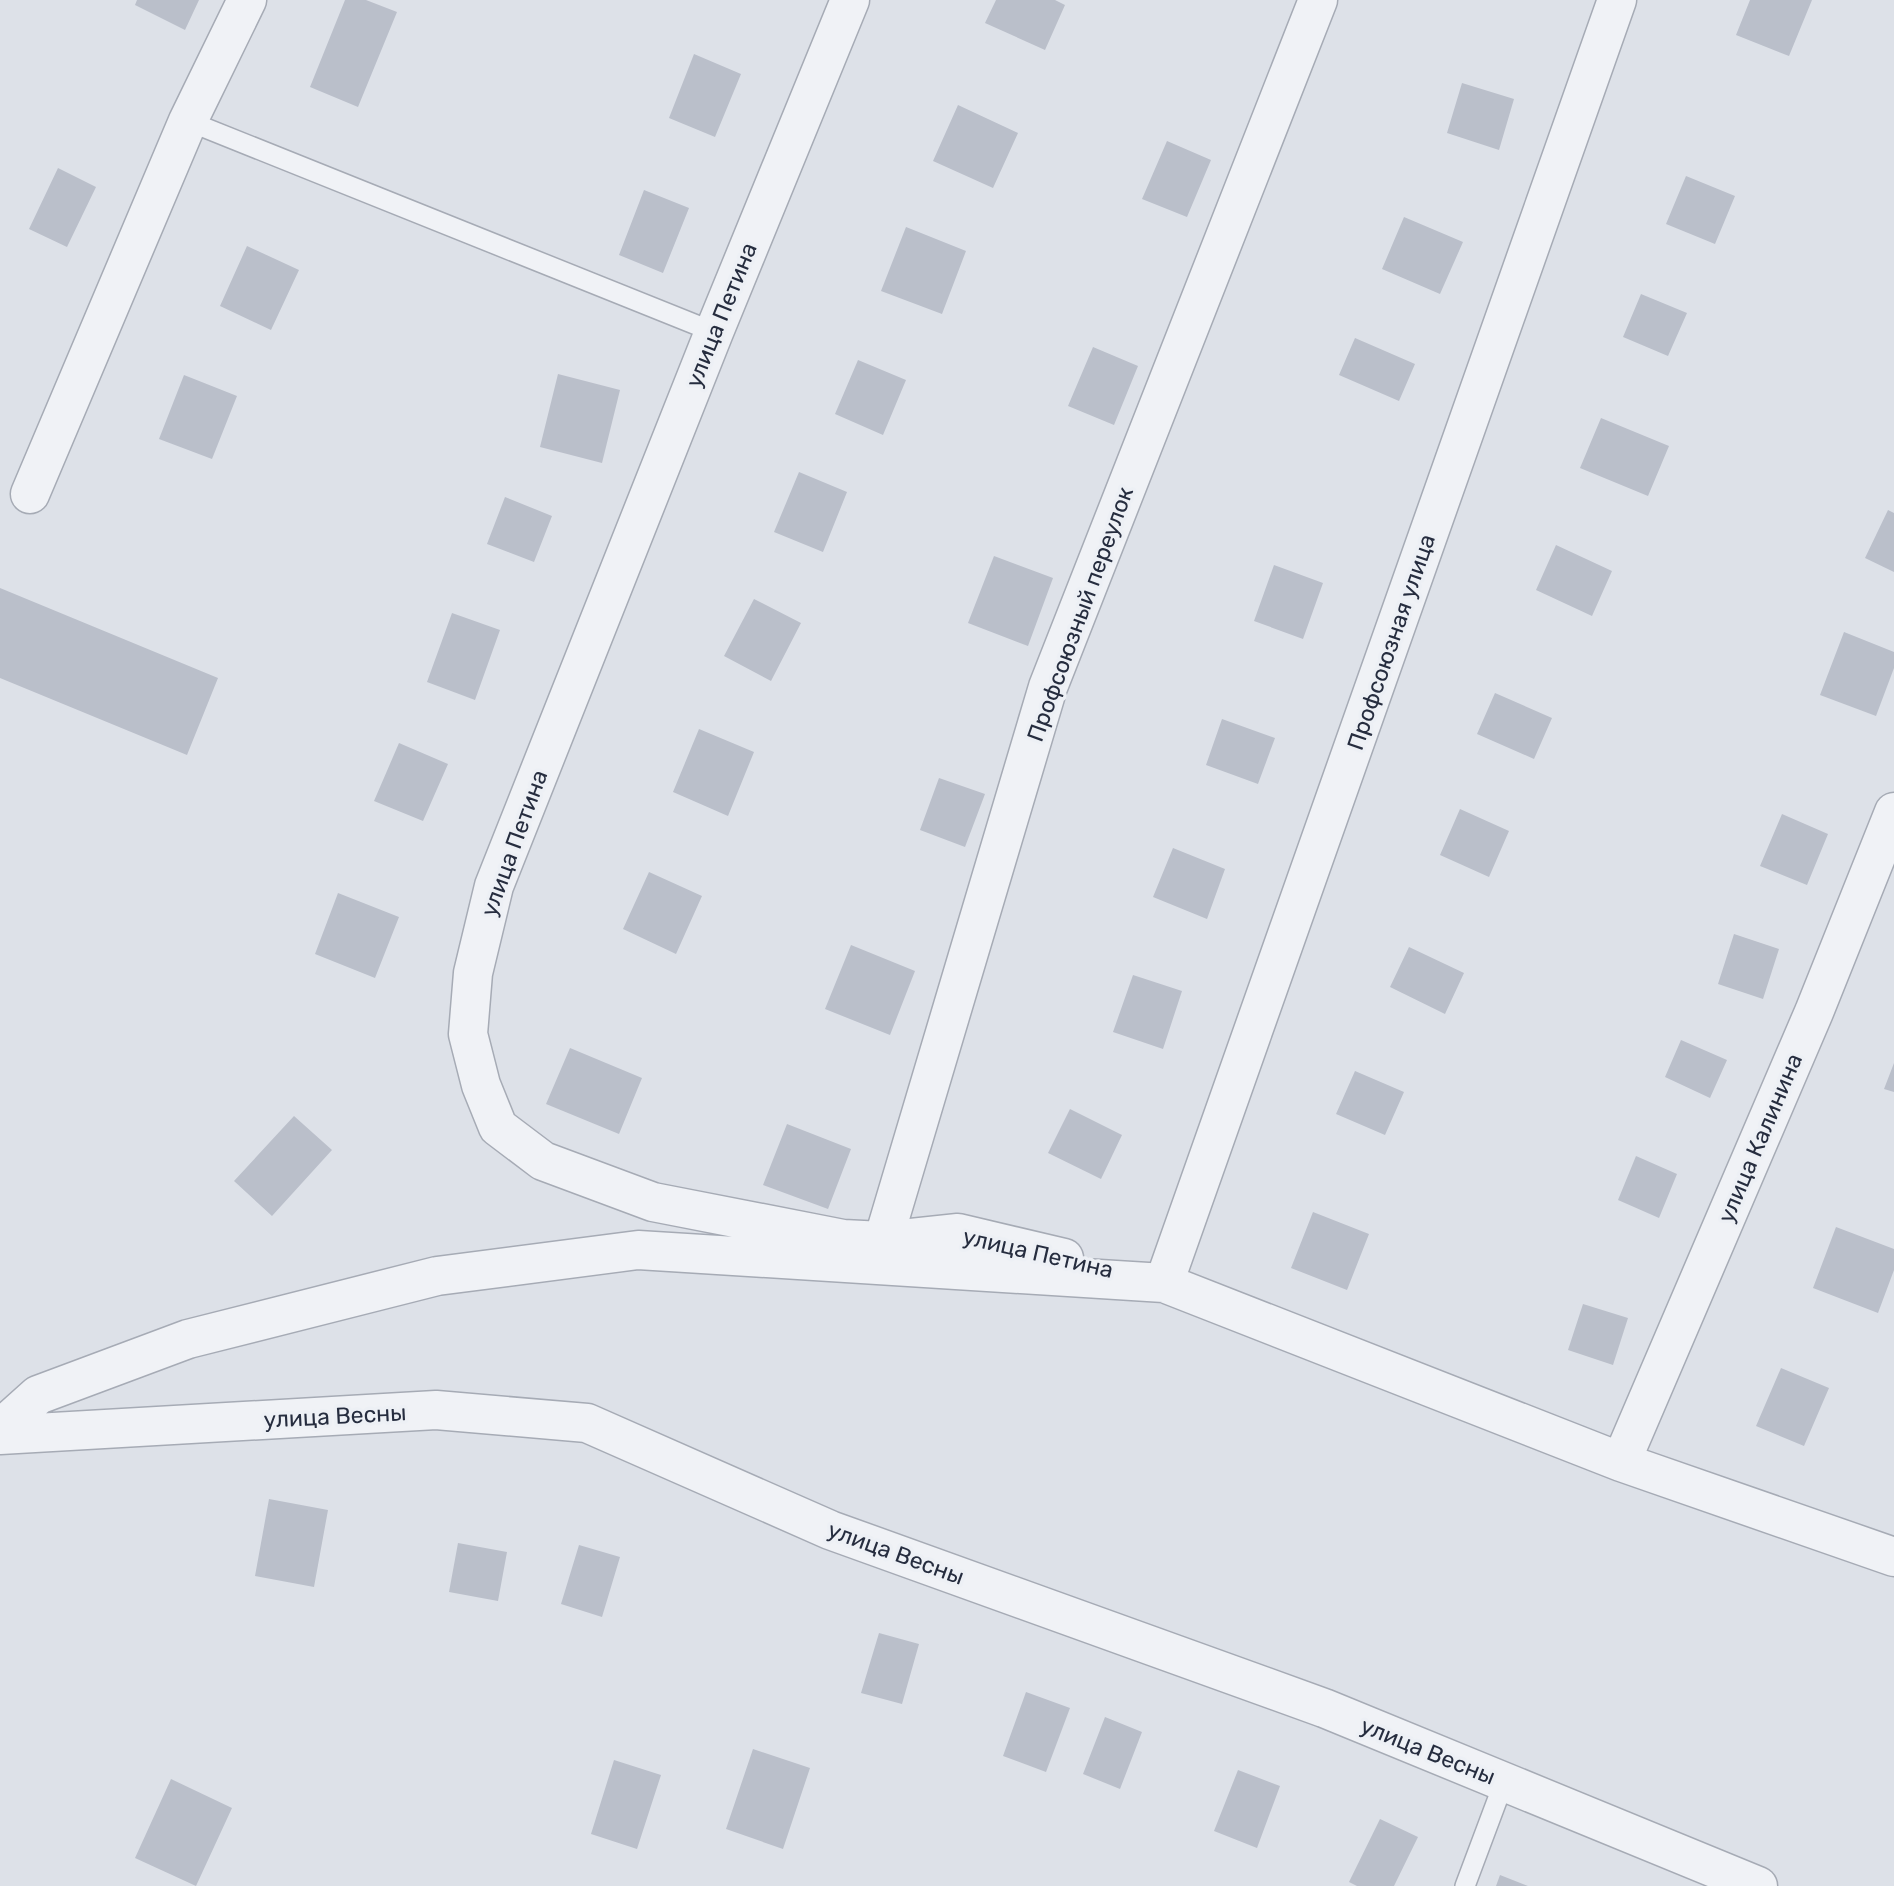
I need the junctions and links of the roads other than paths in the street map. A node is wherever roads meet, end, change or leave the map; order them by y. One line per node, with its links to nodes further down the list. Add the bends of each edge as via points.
1 (247, 0): 5 (street)
2 (850, 0): 6 (street, улица Петина)
3 (1318, 0): 9 (street, Профсоюзный переулок, via 1048,687)
4 (1617, 0): 10 (street, Профсоюзная улица)
5 (188, 121): 6 (lane); 7 (street)
6 (714, 332): 9 (street, улица Петина, via 494,886 473,973 468,1034 498,1127 543,1161 653,1202 843,1239)
7 (30, 494)
8 (1894, 812): 13 (street, улица Калинина, via 1814,1012)
9 (883, 1241): 10 (street, улица Петина, via 958,1233)
10 (1164, 1283): 11 (street, via 638,1250 437,1276 188,1339 38,1395); 13 (street)
11 (0, 1429)
12 (0, 1435): 15 (street, улица Весны, via 436,1410 587,1423 830,1530 1324,1709)
13 (1621, 1462): 14 (street)
14 (1894, 1557)
15 (1504, 1782): 16 (lane); 17 (street, улица Весны)
16 (1465, 1886)
17 (1758, 1886)

